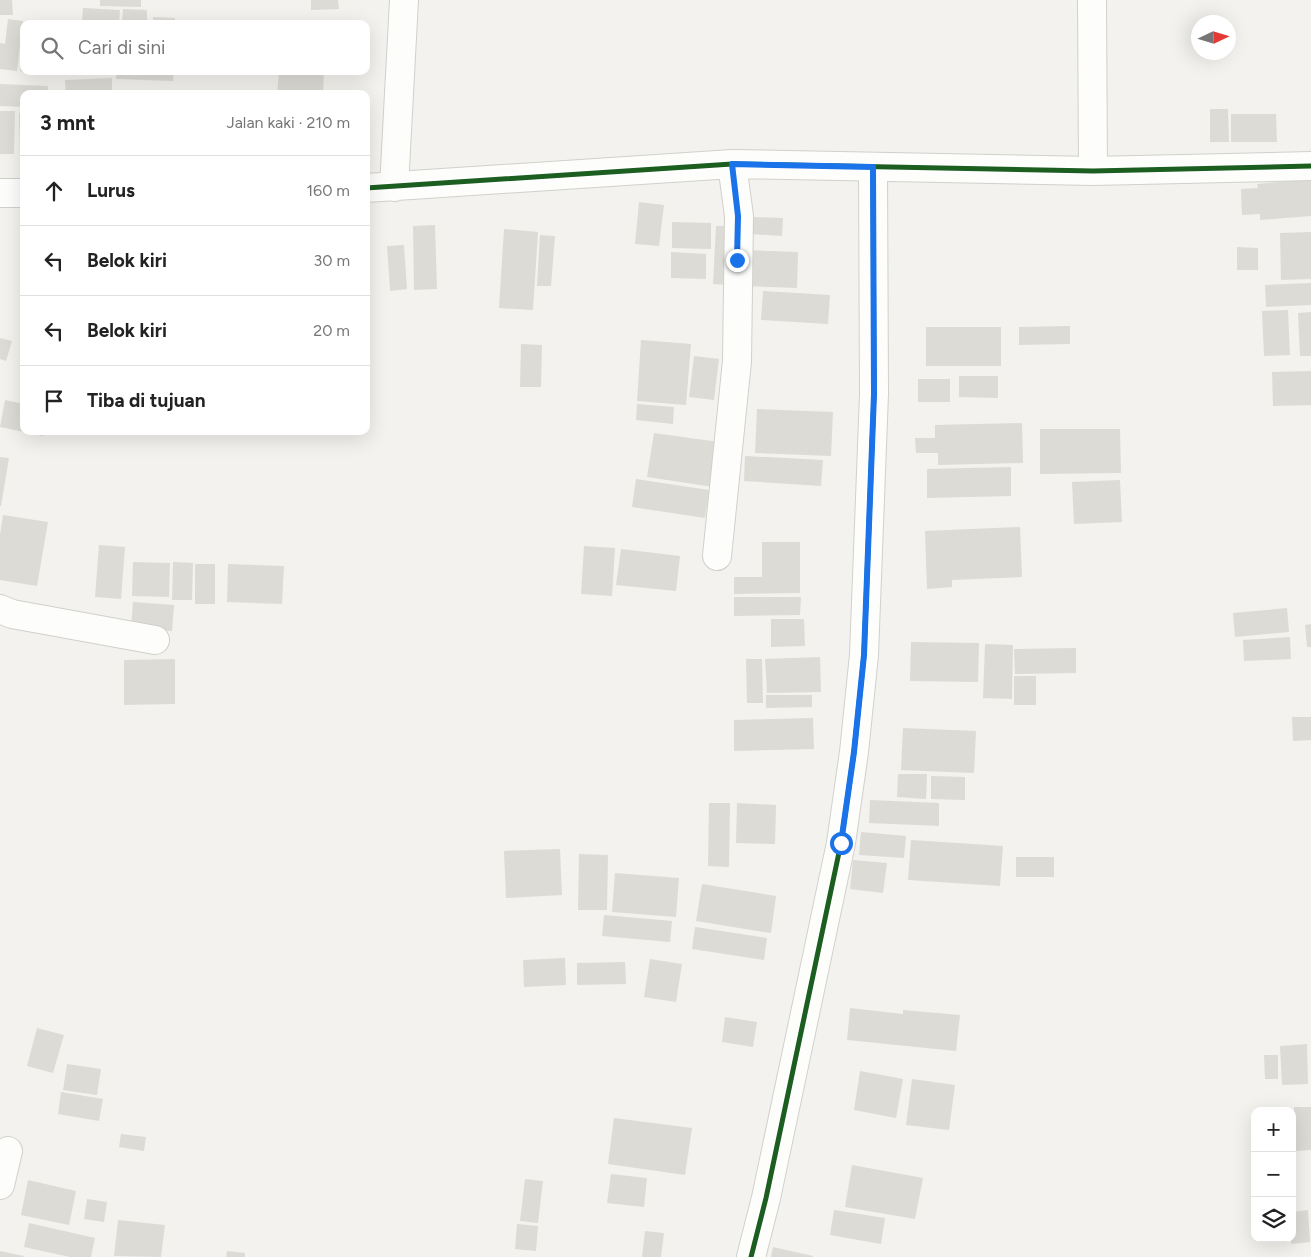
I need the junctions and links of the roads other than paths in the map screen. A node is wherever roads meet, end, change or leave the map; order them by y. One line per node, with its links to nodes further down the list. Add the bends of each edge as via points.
1 (404, 0): 7 (street)
2 (1092, 0): 6 (street)
3 (732, 164): 5 (street); 7 (street); 11 (street, via 738,216 737,361)
4 (1311, 166): 6 (street)
5 (873, 167): 6 (street); 16 (street, via 874,394 864,655 854,752 841,843)
6 (1093, 171)
7 (394, 187): 8 (street)
8 (370, 188)
9 (0, 193): 10 (street)
10 (20, 193)
11 (717, 556)
12 (0, 609): 13 (street, via 12,614)
13 (155, 640)
14 (8, 1151): 15 (street)
15 (0, 1184)
16 (751, 1257)

